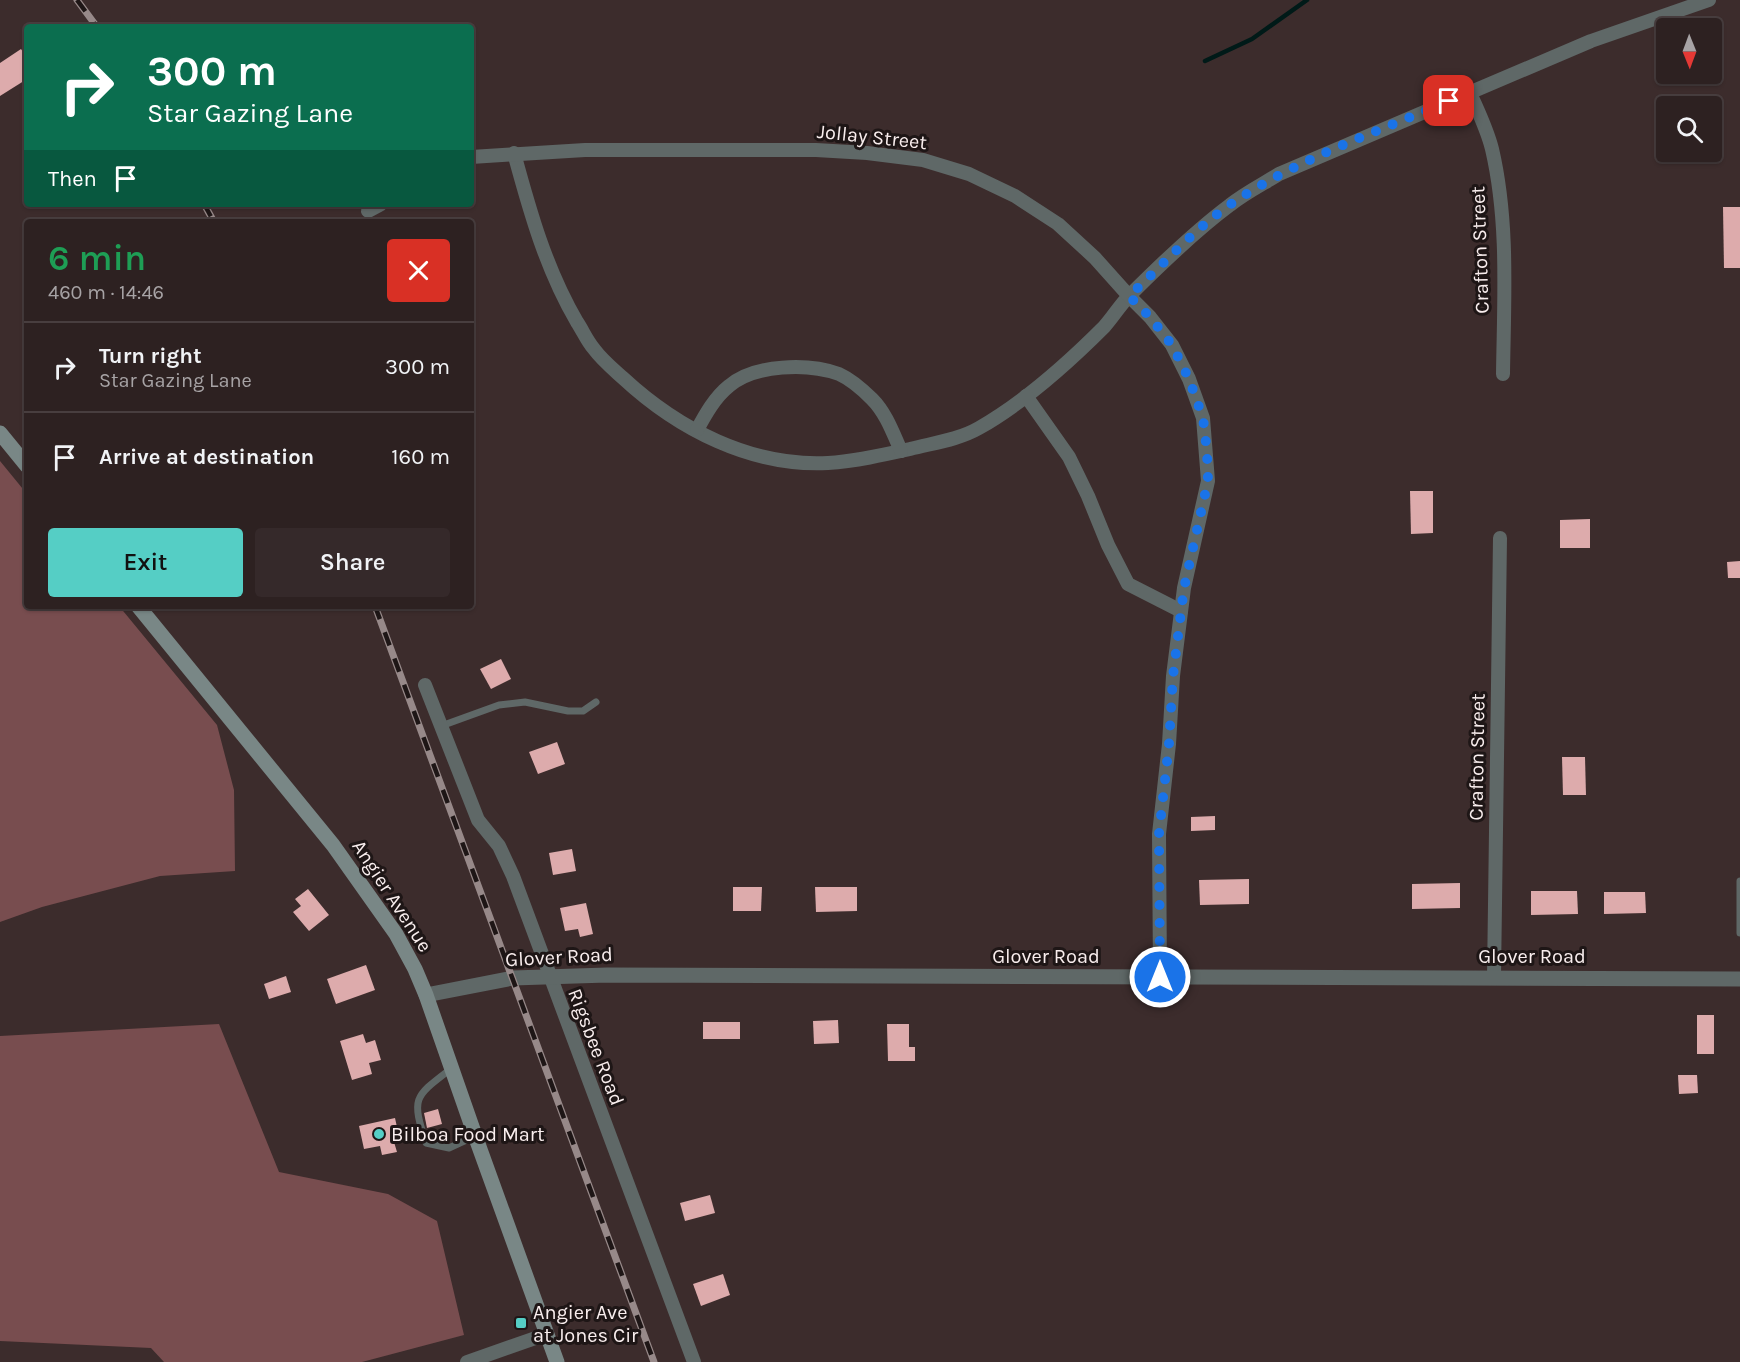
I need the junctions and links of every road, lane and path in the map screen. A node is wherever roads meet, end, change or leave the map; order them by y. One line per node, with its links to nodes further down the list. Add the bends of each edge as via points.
1 (1709, 0): 2 (street, via 1591,41)
2 (1470, 93): 7 (street, via 1279,174 1223,210); 8 (street, Crafton Street, via 1491,148 1502,205)
3 (514, 153): 4 (street, Jollay Street); 7 (street, Jollay Street, via 816,150 923,160 969,174 1015,196 1058,224); 10 (street, via 539,241 592,346 649,402)
4 (474, 157)
5 (375, 207): 6 (street)
6 (368, 211)
7 (1129, 296): 9 (street, via 1104,326); 16 (street, Jollay Street, via 1172,345 1203,418 1208,481)
8 (1503, 374)
9 (1026, 396): 12 (street, via 978,429); 16 (street, via 1069,457 1128,584)
10 (697, 430): 12 (street, via 739,450 783,460 826,463); 12 (street, via 718,397 743,376 779,368 821,370 841,375 873,400)
11 (0, 432): 13 (main road)
12 (901, 451)
13 (24, 462)
14 (1500, 538): 24 (street, Crafton Street)
15 (140, 609): 26 (main road, Angier Avenue, via 345,860 396,934)
16 (1181, 611): 23 (street, Jollay Street, via 1159,834)
17 (425, 685): 19 (street, Rigsbee Road)
18 (596, 702): 19 (lane, via 583,711 525,702 499,705)
19 (441, 726): 22 (street, Rigsbee Road, via 478,820 499,846 513,876)
20 (1740, 881): 21 (lane)
21 (1740, 933)
22 (549, 976): 23 (street, Glover Road); 26 (street, Glover Road, via 503,980); 32 (street, Rigsbee Road)
23 (1160, 977): 24 (street, Glover Road)
24 (1494, 977): 25 (street, Glover Road)
25 (1740, 979)
26 (426, 995): 27 (main road, Angier Avenue)
27 (452, 1068): 28 (main road, Angier Avenue); 28 (lane, via 423,1090 417,1104 426,1143 448,1148)
28 (475, 1136): 29 (main road, Angier Avenue)
29 (547, 1334): 30 (street); 31 (main road, Angier Avenue)
30 (467, 1362)
31 (557, 1362)
32 (694, 1362)

